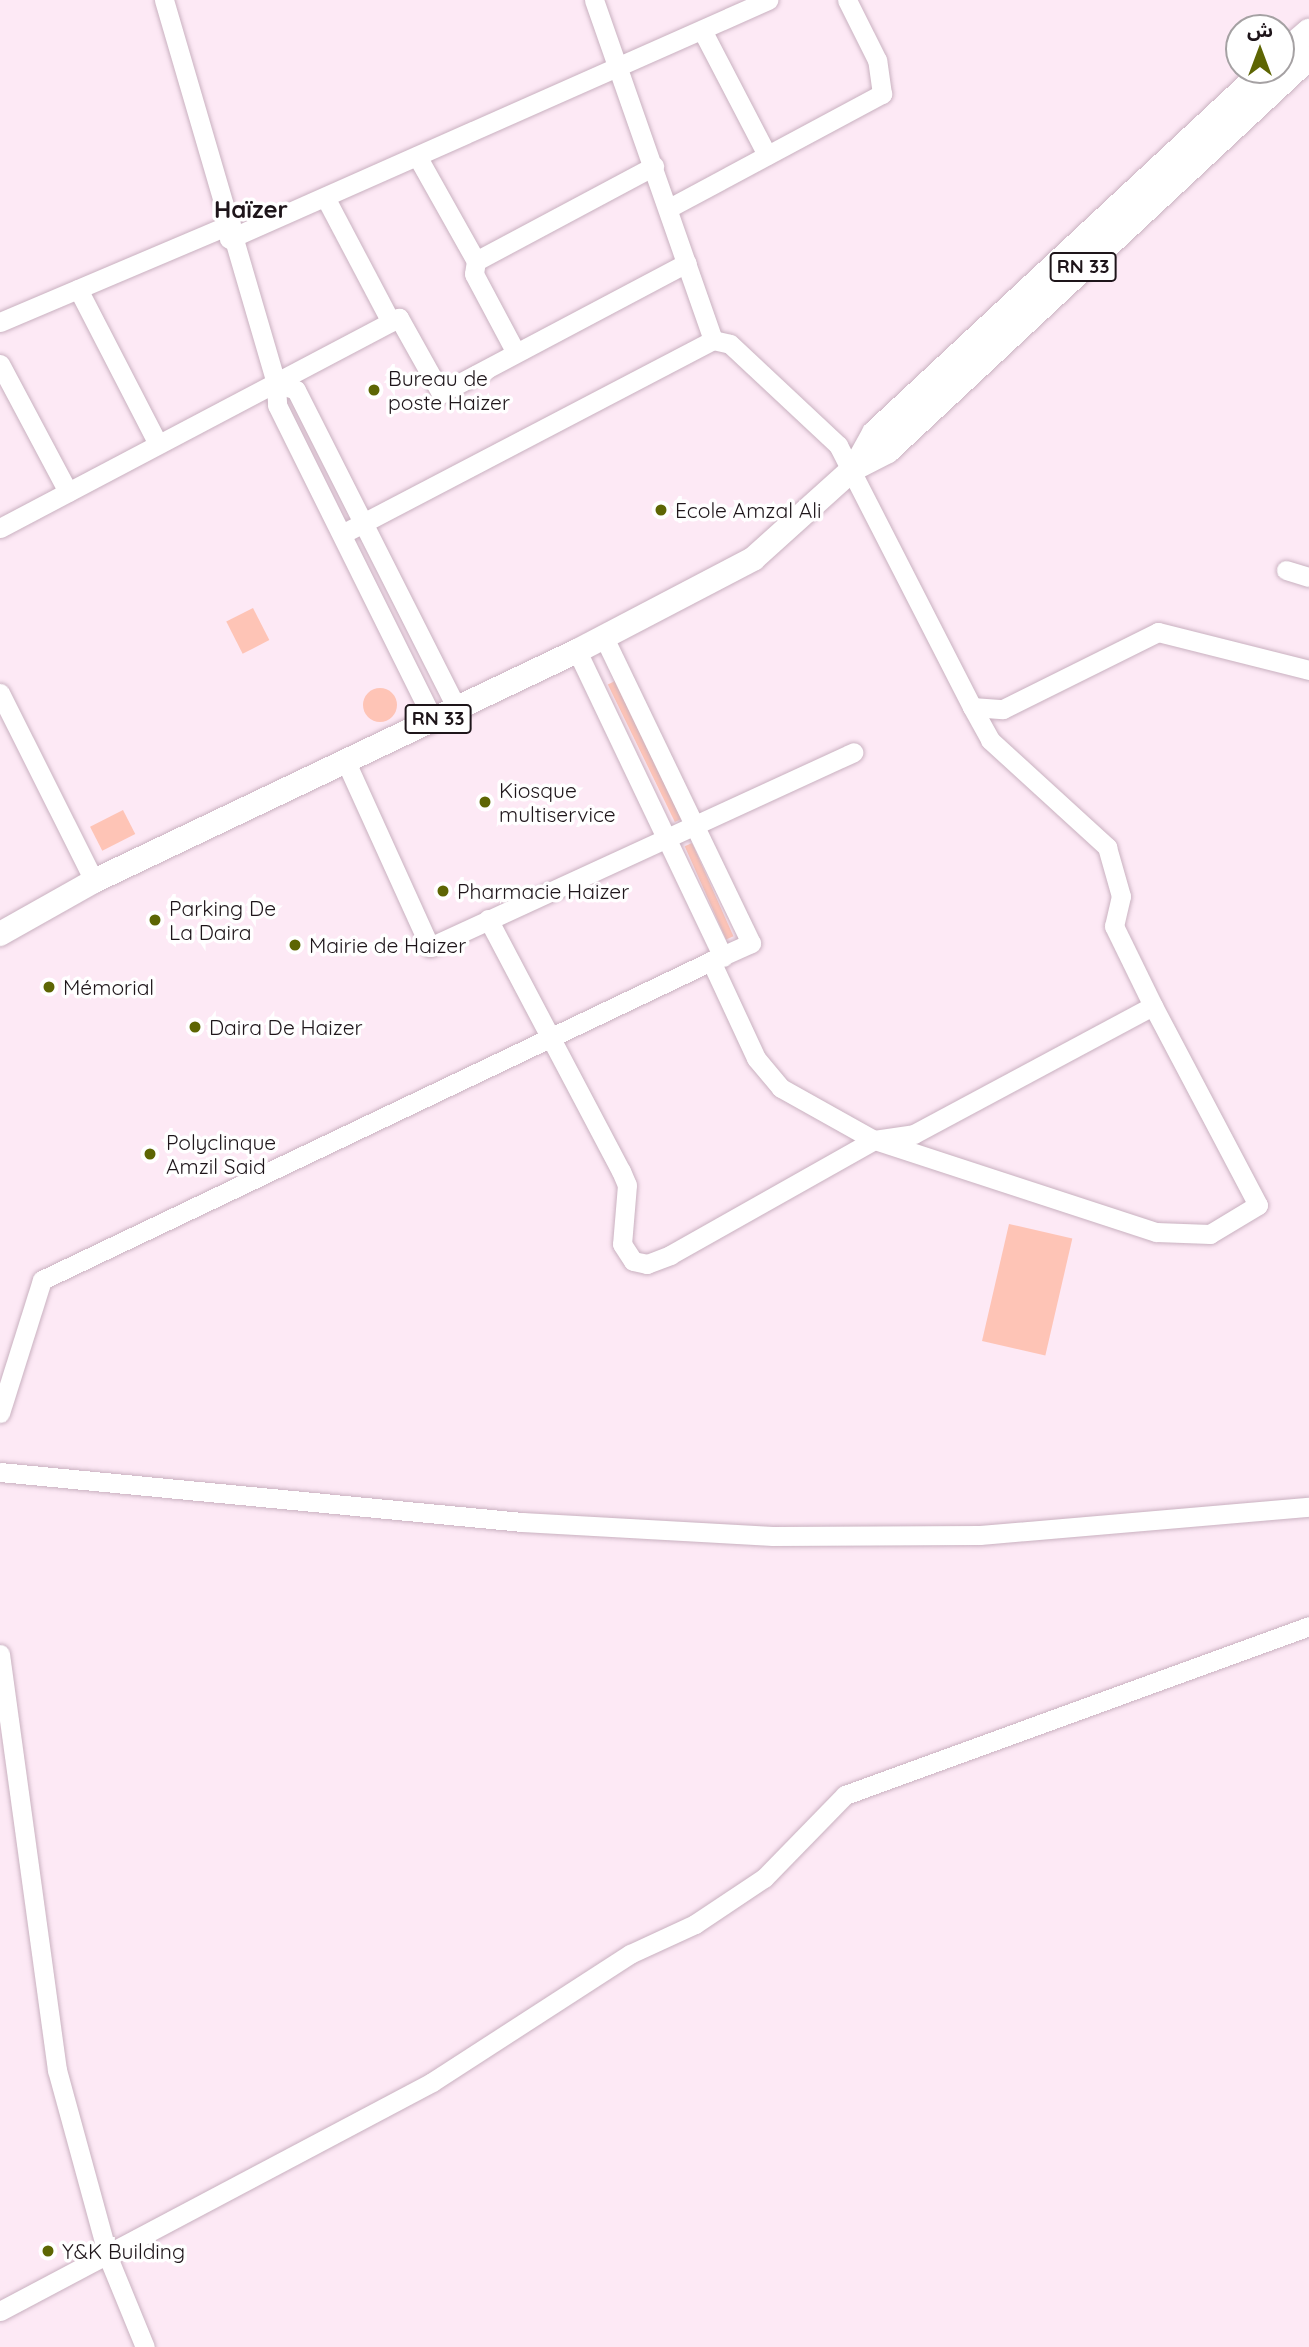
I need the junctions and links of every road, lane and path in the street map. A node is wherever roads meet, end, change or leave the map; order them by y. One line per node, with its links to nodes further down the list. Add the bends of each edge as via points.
1 (164, 0): 16 (street)
2 (594, 0): 9 (street)
3 (768, 0): 5 (street)
4 (847, 0): 11 (street, via 877,60 882,94)
5 (702, 30): 9 (street); 11 (street)
6 (1309, 31): 7 (main road)
7 (1295, 43)
8 (1309, 58): 27 (main road, RN 33, via 888,450)
9 (621, 66): 12 (street); 13 (street)
10 (1249, 84): 27 (main road, RN 33, via 874,433)
11 (767, 155): 15 (street)
12 (417, 156): 14 (street); 17 (street)
13 (654, 166): 15 (street); 17 (street)
14 (326, 197): 16 (street); 21 (street)
15 (669, 208): 18 (street)
16 (230, 232): 19 (street); 25 (street)
17 (476, 261): 23 (street, via 474,274)
18 (687, 263): 22 (street); 23 (street)
19 (78, 289): 20 (street); 26 (street)
20 (0, 322)
21 (391, 322): 23 (street, via 400,318 441,393); 25 (street)
22 (713, 340): 27 (street, via 730,344 838,445); 29 (street)
23 (516, 353)
24 (0, 364): 28 (street)
25 (276, 383): 26 (street); 29 (street, via 296,390); 31 (street, via 277,405)
26 (158, 444): 28 (street)
27 (853, 469): 34 (main road, RN 33, via 753,559); 38 (street)
28 (68, 492): 30 (street)
29 (363, 523): 31 (street); 39 (street)
30 (0, 528)
31 (342, 534): 40 (street)
32 (1286, 570): 33 (street)
33 (1309, 577)
34 (604, 638): 35 (main road, RN 33); 43 (street)
35 (577, 651): 39 (main road, RN 33); 44 (street)
36 (1309, 670): 38 (street, via 1158,632 1003,709)
37 (0, 693): 45 (street)
38 (972, 707): 49 (street, via 990,740 1107,847 1121,897 1114,926)
39 (457, 709): 40 (main road, RN 33)
40 (433, 721): 42 (main road, RN 33)
41 (853, 752): 43 (street)
42 (346, 762): 45 (main road, RN 33); 46 (street, via 430,947)
43 (694, 826): 44 (street); 48 (street, via 751,943)
44 (669, 840): 46 (street); 48 (street)
45 (94, 881): 47 (main road, RN 33)
46 (488, 919): 50 (street)
47 (0, 934)
48 (717, 959): 50 (street); 51 (street, via 765,1073 801,1103)
49 (1153, 1006): 51 (street, via 914,1134); 51 (street, via 1258,1205 1210,1234 1144,1228)
50 (547, 1037): 51 (street, via 627,1185 622,1244 633,1261 647,1264 670,1255); 52 (street, via 42,1280)
51 (874, 1140)
52 (0, 1413)
53 (0, 1472): 54 (street, via 522,1522 773,1536 980,1535)
54 (1309, 1507)
55 (1309, 1626): 57 (street, via 845,1795 764,1878 695,1924 630,1954 432,2082)
56 (0, 1654): 57 (street, via 57,2070)
57 (108, 2257): 58 (street); 59 (street)
58 (0, 2311)
59 (145, 2347)

